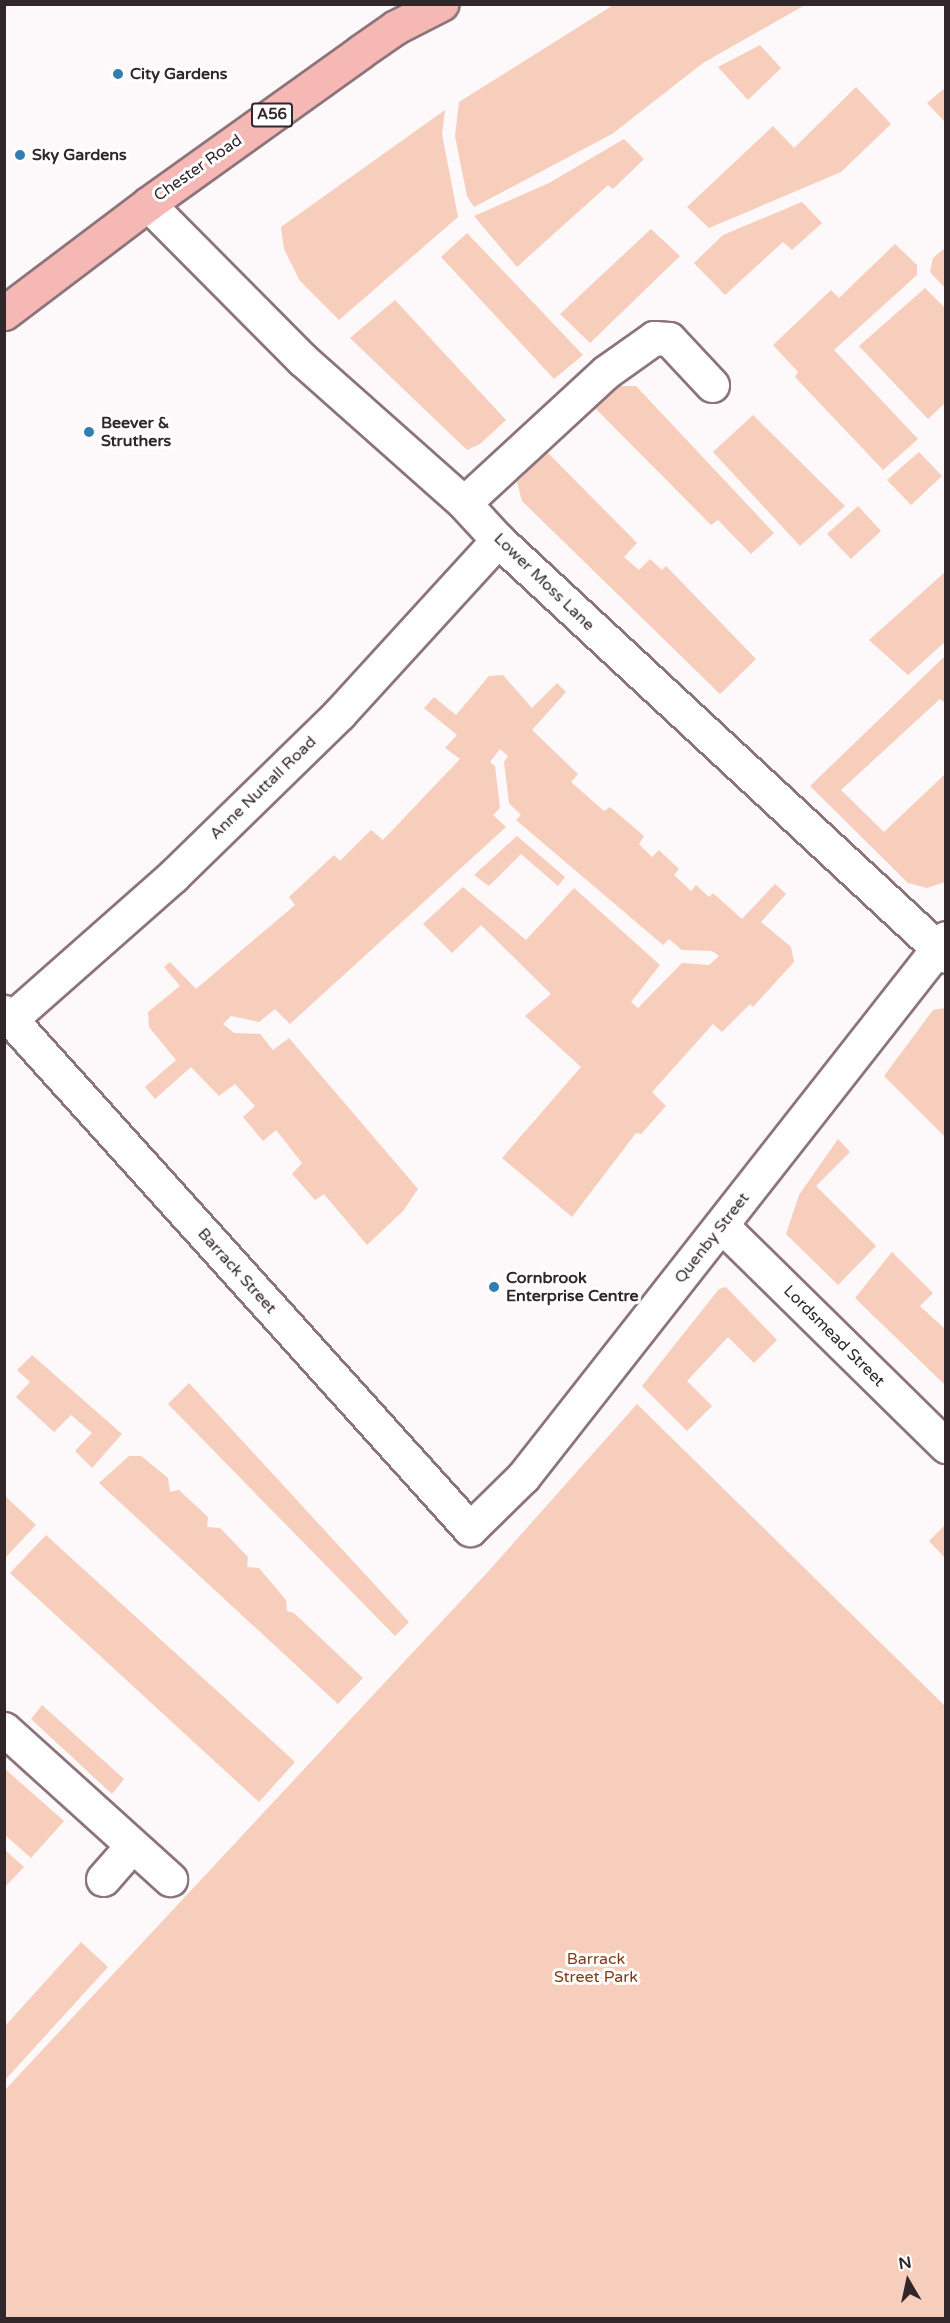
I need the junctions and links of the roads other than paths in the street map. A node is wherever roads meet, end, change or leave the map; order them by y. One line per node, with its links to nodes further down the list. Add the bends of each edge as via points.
1 (420, 4): 3 (highway, Chester Road / A56)
2 (441, 4): 3 (highway, Chester Road / A56)
3 (396, 27): 4 (highway, Chester Road / A56)
4 (148, 204): 5 (highway, Chester Road / A56); 7 (street, Lower Moss Lane, via 303,360)
5 (4, 313)
6 (712, 385): 7 (street, via 669,339 654,338 606,372)
7 (464, 503): 8 (street, Lower Moss Lane)
8 (498, 540): 9 (street, Lower Moss Lane); 10 (street, Anne Nuttall Road, via 339,714 173,876)
9 (942, 947): 11 (street, Quenby Street)
10 (8, 1015): 13 (street, Barrack Street)
11 (722, 1226): 12 (street, Lordsmead Street); 13 (street, Quenby Street, via 523,1478)
12 (945, 1446)
13 (470, 1530)
14 (4, 1729): 15 (street)
15 (132, 1846): 16 (street); 17 (street)
16 (103, 1879)
17 (170, 1879)

